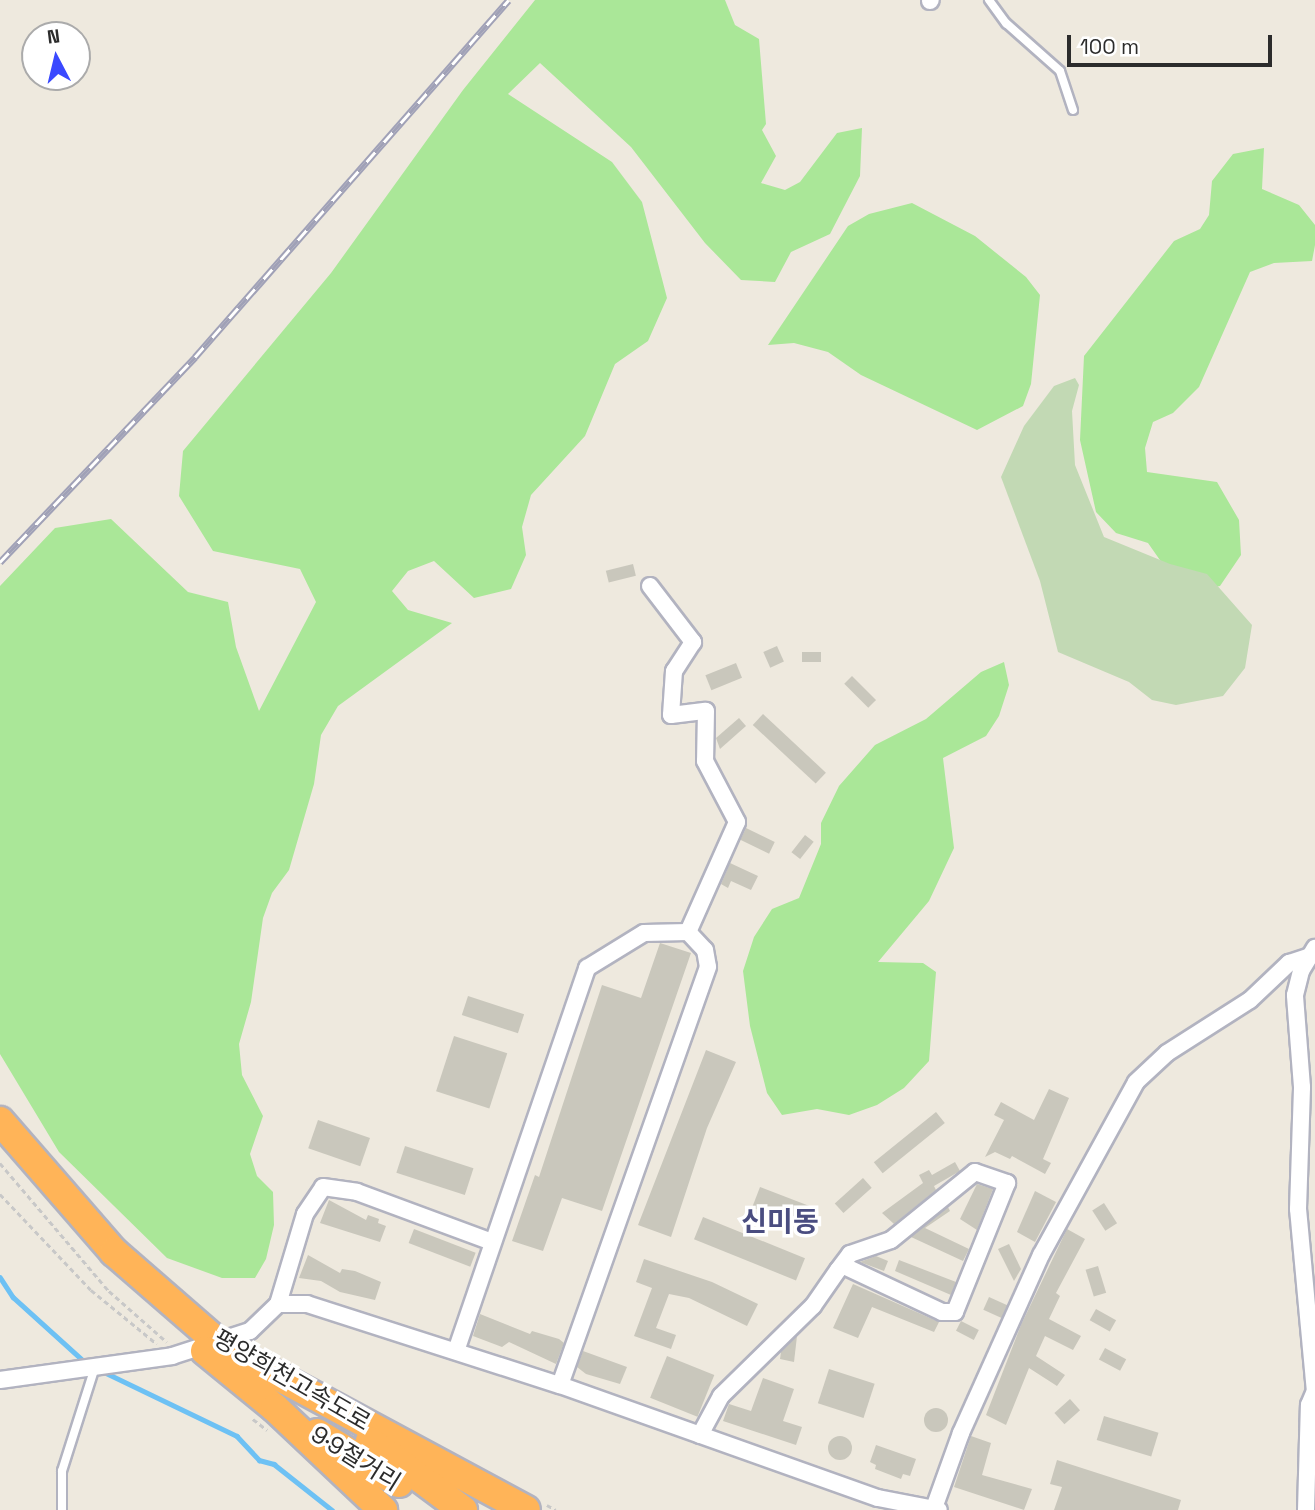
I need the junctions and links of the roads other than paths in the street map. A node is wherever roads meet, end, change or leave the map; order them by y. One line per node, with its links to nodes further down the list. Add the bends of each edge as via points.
1 (989, 0): 2 (lane, via 1006,23 1059,71)
2 (1073, 110)
3 (650, 586): 4 (street, via 693,642 674,671 671,715 706,711 705,761 737,822)
4 (688, 932): 8 (street, via 644,933 587,968); 15 (street, via 705,950 708,967)
5 (1311, 952): 17 (street, via 1295,995 1302,1087 1298,1209); 20 (street, via 1289,964 1250,1000 1167,1053 1136,1082 1041,1255 961,1433)
6 (0, 1121): 11 (highway, 평양희천고속도로, via 114,1252)
7 (0, 1147): 11 (highway, 평양희천고속도로, via 110,1271)
8 (492, 1242): 10 (street, via 357,1192 323,1187 305,1214); 12 (street)
9 (842, 1265): 9 (street, via 942,1312 955,1312 1007,1183 975,1172 891,1240 857,1250); 19 (street, via 813,1306 721,1396)
10 (278, 1304): 11 (street, via 250,1331); 12 (street, via 335,1311)
11 (209, 1344): 13 (street, via 172,1356); 16 (highway, 평양희천고속도로); 18 (highway, 평양희천고속도로)
12 (456, 1351): 15 (street)
13 (95, 1367): 14 (street); 21 (lane, via 62,1471)
14 (0, 1380)
15 (561, 1385): 19 (street)
16 (299, 1388): 24 (highway, 9·9절거리); 25 (highway, 평양희천고속도로)
17 (1315, 1391): 26 (street, via 1309,1405)
18 (275, 1408): 22 (highway, 평양희천고속도로); 23 (highway, 9·9절거리, via 396,1480)
19 (700, 1435): 20 (street, via 878,1498)
20 (936, 1509)
21 (62, 1510)
22 (383, 1510)
23 (435, 1510)
24 (463, 1510)
25 (526, 1510)
26 (1306, 1510)

